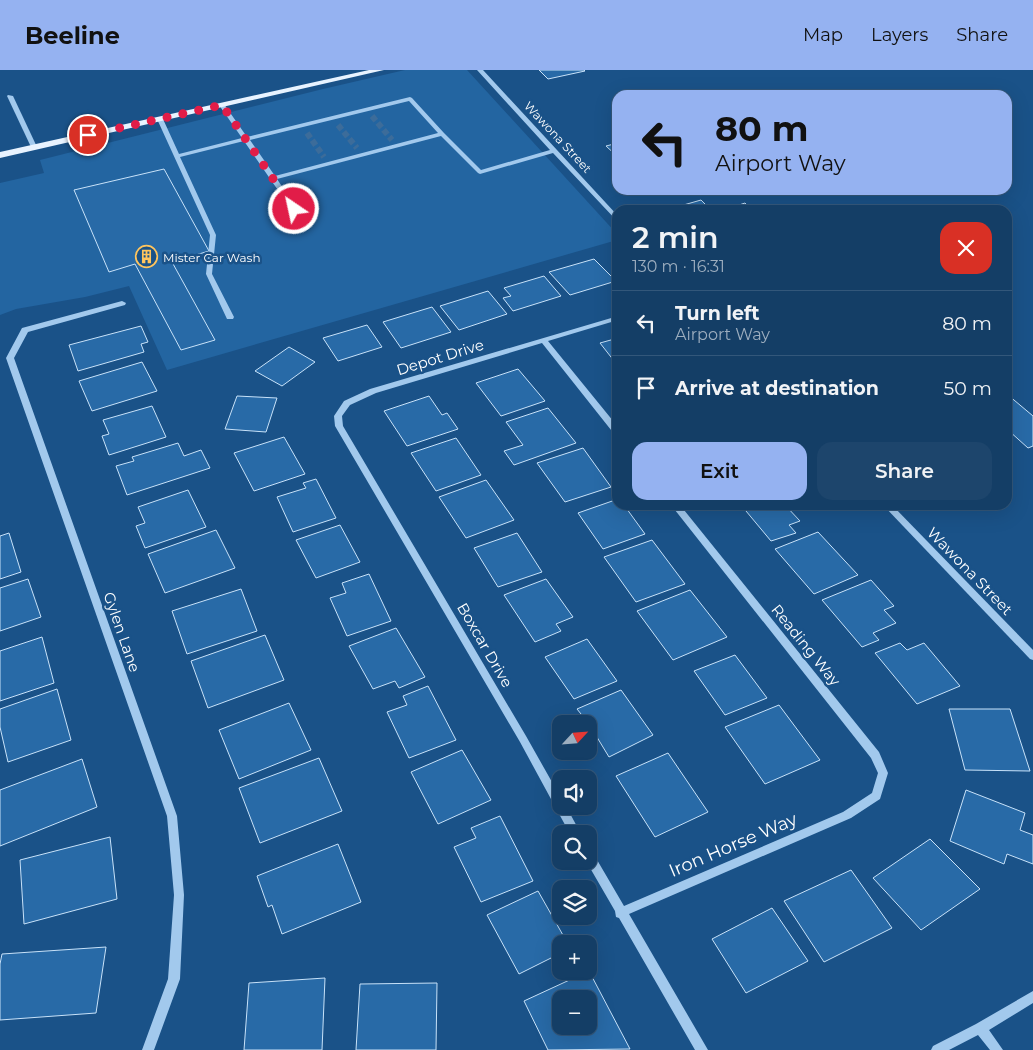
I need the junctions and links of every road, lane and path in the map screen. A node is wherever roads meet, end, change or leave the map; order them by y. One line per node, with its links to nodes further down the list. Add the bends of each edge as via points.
1 (380, 70): 3 (main road)
2 (480, 70): 19 (street, Wawona Street)
3 (361, 72): 5 (main road)
4 (10, 96): 17 (lane)
5 (222, 105): 9 (main road); 14 (street)
6 (367, 110): 7 (street); 8 (street); 13 (street, via 410,99)
7 (372, 116)
8 (333, 118): 10 (street); 11 (street)
9 (160, 119): 17 (main road); 22 (street)
10 (338, 125)
11 (302, 126): 12 (street); 14 (street)
12 (307, 133)
13 (442, 134): 16 (street); 19 (street, via 480,172)
14 (247, 140): 22 (street); 25 (street)
15 (392, 140): 16 (street)
16 (396, 146): 20 (street)
17 (34, 148): 21 (main road)
18 (357, 148): 20 (street)
19 (554, 151): 26 (street, Wawona Street)
20 (363, 154): 24 (street)
21 (0, 155)
22 (177, 156): 29 (street, via 214,235 209,274)
23 (324, 157): 24 (street)
24 (330, 162): 25 (street)
25 (273, 178): 27 (street)
26 (612, 214)
27 (304, 224)
28 (122, 303): 43 (street, Gylen Lane, via 25,330 10,358 172,816 179,895 174,979)
29 (230, 317)
30 (612, 320): 31 (street, Depot Drive)
31 (544, 341): 32 (street); 33 (street, Depot Drive, via 373,392 347,404 338,416 339,426)
32 (612, 426)
33 (367, 473): 38 (street, Boxcar Drive)
34 (679, 510): 37 (street, Reading Way, via 875,755 883,773 876,796)
35 (892, 510): 36 (street, Wawona Street)
36 (1033, 656)
37 (859, 807): 40 (street, Iron Horse Way)
38 (571, 825)
39 (597, 870): 40 (street)
40 (620, 913): 44 (street)
41 (1033, 996): 42 (street)
42 (980, 1028): 45 (street); 46 (street)
43 (148, 1050)
44 (702, 1050)
45 (937, 1050)
46 (997, 1050)

